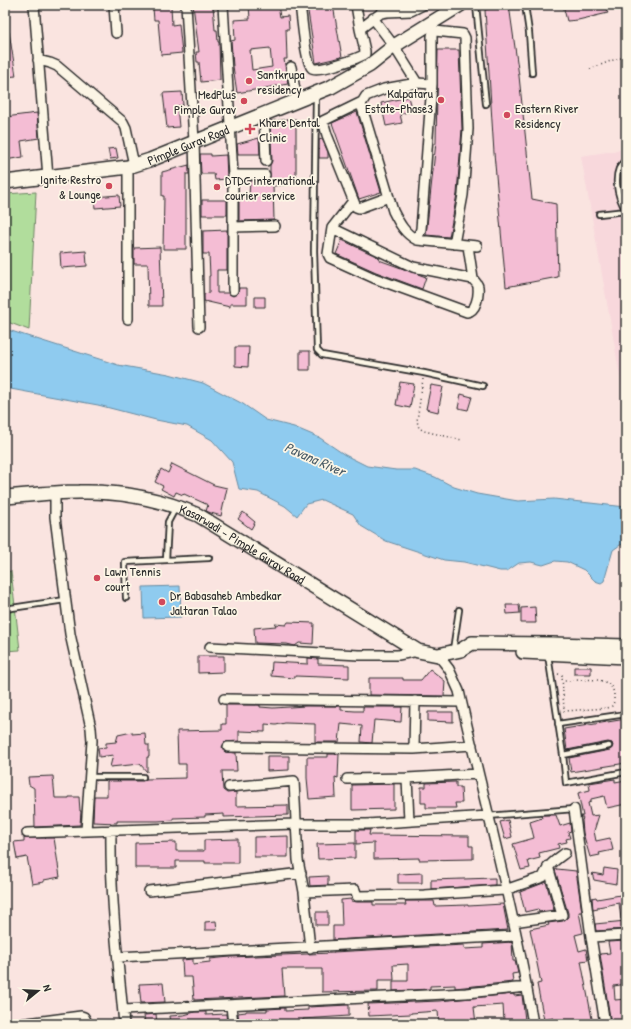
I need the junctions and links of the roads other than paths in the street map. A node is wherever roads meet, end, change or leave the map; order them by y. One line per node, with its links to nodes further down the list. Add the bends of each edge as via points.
1 (34, 5): 15 (street)
2 (114, 5): 13 (street)
3 (186, 5): 26 (street)
4 (223, 5): 25 (street)
5 (300, 5): 12 (street, via 310,64 315,70 365,54)
6 (356, 5): 12 (street)
7 (423, 5): 11 (street, via 411,11 387,12)
8 (460, 5): 14 (street, Pimple Gurav Road)
9 (476, 5): 23 (lane)
10 (524, 5): 17 (lane)
11 (373, 18): 12 (street); 14 (street)
12 (360, 29)
13 (116, 33)
14 (394, 46): 18 (street); 20 (street, Pimple Gurav Road, via 370,65)
15 (38, 60): 29 (street, via 56,66 119,117 126,128); 32 (street)
16 (291, 67): 21 (street)
17 (532, 73)
18 (417, 83): 19 (street); 22 (street, via 384,89 366,96)
19 (432, 84): 41 (street, via 421,229); 42 (street, via 433,32 463,34 468,129 462,195)
20 (316, 93): 21 (street, Pimple Gurav Road); 47 (lane, via 314,250 317,350 322,355)
21 (297, 101): 24 (street, Pimple Gurav Road)
22 (362, 102): 34 (street); 35 (street, via 323,121)
23 (486, 104)
24 (264, 114): 25 (street, Pimple Gurav Road); 28 (street)
25 (230, 128): 26 (street, Pimple Gurav Road); 30 (street)
26 (194, 141): 29 (street, Pimple Gurav Road); 46 (street)
27 (626, 160): 36 (lane, via 619,168 618,179 618,194)
28 (266, 161)
29 (131, 166): 32 (street, Pimple Gurav Road); 45 (street)
30 (233, 175): 31 (street); 39 (street)
31 (265, 175)
32 (48, 177): 33 (street, Pimple Gurav Road)
33 (5, 182)
34 (389, 197): 35 (street, via 359,208); 41 (street, via 401,226)
35 (354, 201): 40 (street)
36 (626, 211): 37 (lane)
37 (600, 214)
38 (275, 226): 39 (street)
39 (233, 227): 44 (street)
40 (332, 228): 43 (street, via 413,267); 43 (street, via 328,254 330,258 374,278 467,312 471,312 476,304 478,288)
41 (417, 240): 42 (street)
42 (454, 244): 43 (street, via 473,246)
43 (473, 279)
44 (233, 290)
45 (128, 319)
46 (199, 327)
47 (483, 386)
48 (55, 493): 49 (street, Kasarwadi - Pimple Gurav Road); 50 (street, Kasarwadi - Pimple Gurav Road, via 118,494); 54 (street, via 55,517)
49 (5, 497)
50 (177, 506): 52 (lane, via 168,522); 59 (street, Kasarwadi - Pimple Gurav Road, via 198,515)
51 (209, 558): 52 (lane)
52 (166, 560): 53 (lane, via 126,562)
53 (126, 598)
54 (65, 600): 55 (lane); 76 (street, via 91,728)
55 (5, 609)
56 (458, 610): 60 (lane)
57 (626, 646): 60 (street, Kasarwadi - Pimple Gurav Road, via 472,643)
58 (210, 647): 59 (street, via 359,655 398,655)
59 (418, 651): 62 (street, Kasarwadi - Pimple Gurav Road)
60 (457, 651): 61 (street, Kasarwadi - Pimple Gurav Road); 62 (street, Kasarwadi - Pimple Gurav Road)
61 (547, 653): 63 (street, Kasarwadi - Pimple Gurav Road); 68 (lane)
62 (438, 655): 66 (street, via 456,683)
63 (626, 657)
64 (224, 699): 65 (street)
65 (415, 701): 66 (street); 72 (street)
66 (461, 702): 69 (street)
67 (626, 714): 68 (lane)
68 (558, 724): 73 (lane)
69 (472, 745): 72 (street); 75 (street)
70 (609, 746): 73 (lane)
71 (228, 747): 72 (street)
72 (414, 749)
73 (563, 755): 74 (lane, via 566,783)
74 (626, 772)
75 (478, 774): 78 (street); 82 (street)
76 (90, 777): 77 (lane); 86 (street)
77 (143, 777)
78 (407, 778): 79 (street); 83 (street)
79 (347, 779)
80 (229, 787): 84 (street, via 294,781)
81 (574, 809): 82 (lane); 97 (street)
82 (488, 816): 83 (street); 91 (street)
83 (409, 821): 84 (street)
84 (296, 824): 85 (street); 90 (street)
85 (111, 830): 86 (street); 99 (street, via 111,886)
86 (86, 831): 87 (street)
87 (27, 833)
88 (565, 853): 89 (street)
89 (548, 866): 91 (street, via 543,877); 94 (street, via 562,915)
90 (301, 873): 92 (street); 93 (street)
91 (506, 890): 93 (street, via 357,896 355,890); 94 (street)
92 (149, 891)
93 (304, 892): 98 (street)
94 (513, 922): 96 (street)
95 (626, 934): 97 (street)
96 (516, 936): 98 (street); 100 (street)
97 (591, 937): 108 (street)
98 (310, 948): 99 (street)
99 (118, 957): 102 (street)
100 (527, 987): 101 (street, via 466,993); 107 (street)
101 (231, 1006): 102 (street); 106 (street)
102 (123, 1010): 105 (street)
103 (20, 1024): 104 (street, via 82,1016)
104 (88, 1024)
105 (124, 1024)
106 (233, 1024)
107 (533, 1024)
108 (605, 1024)

